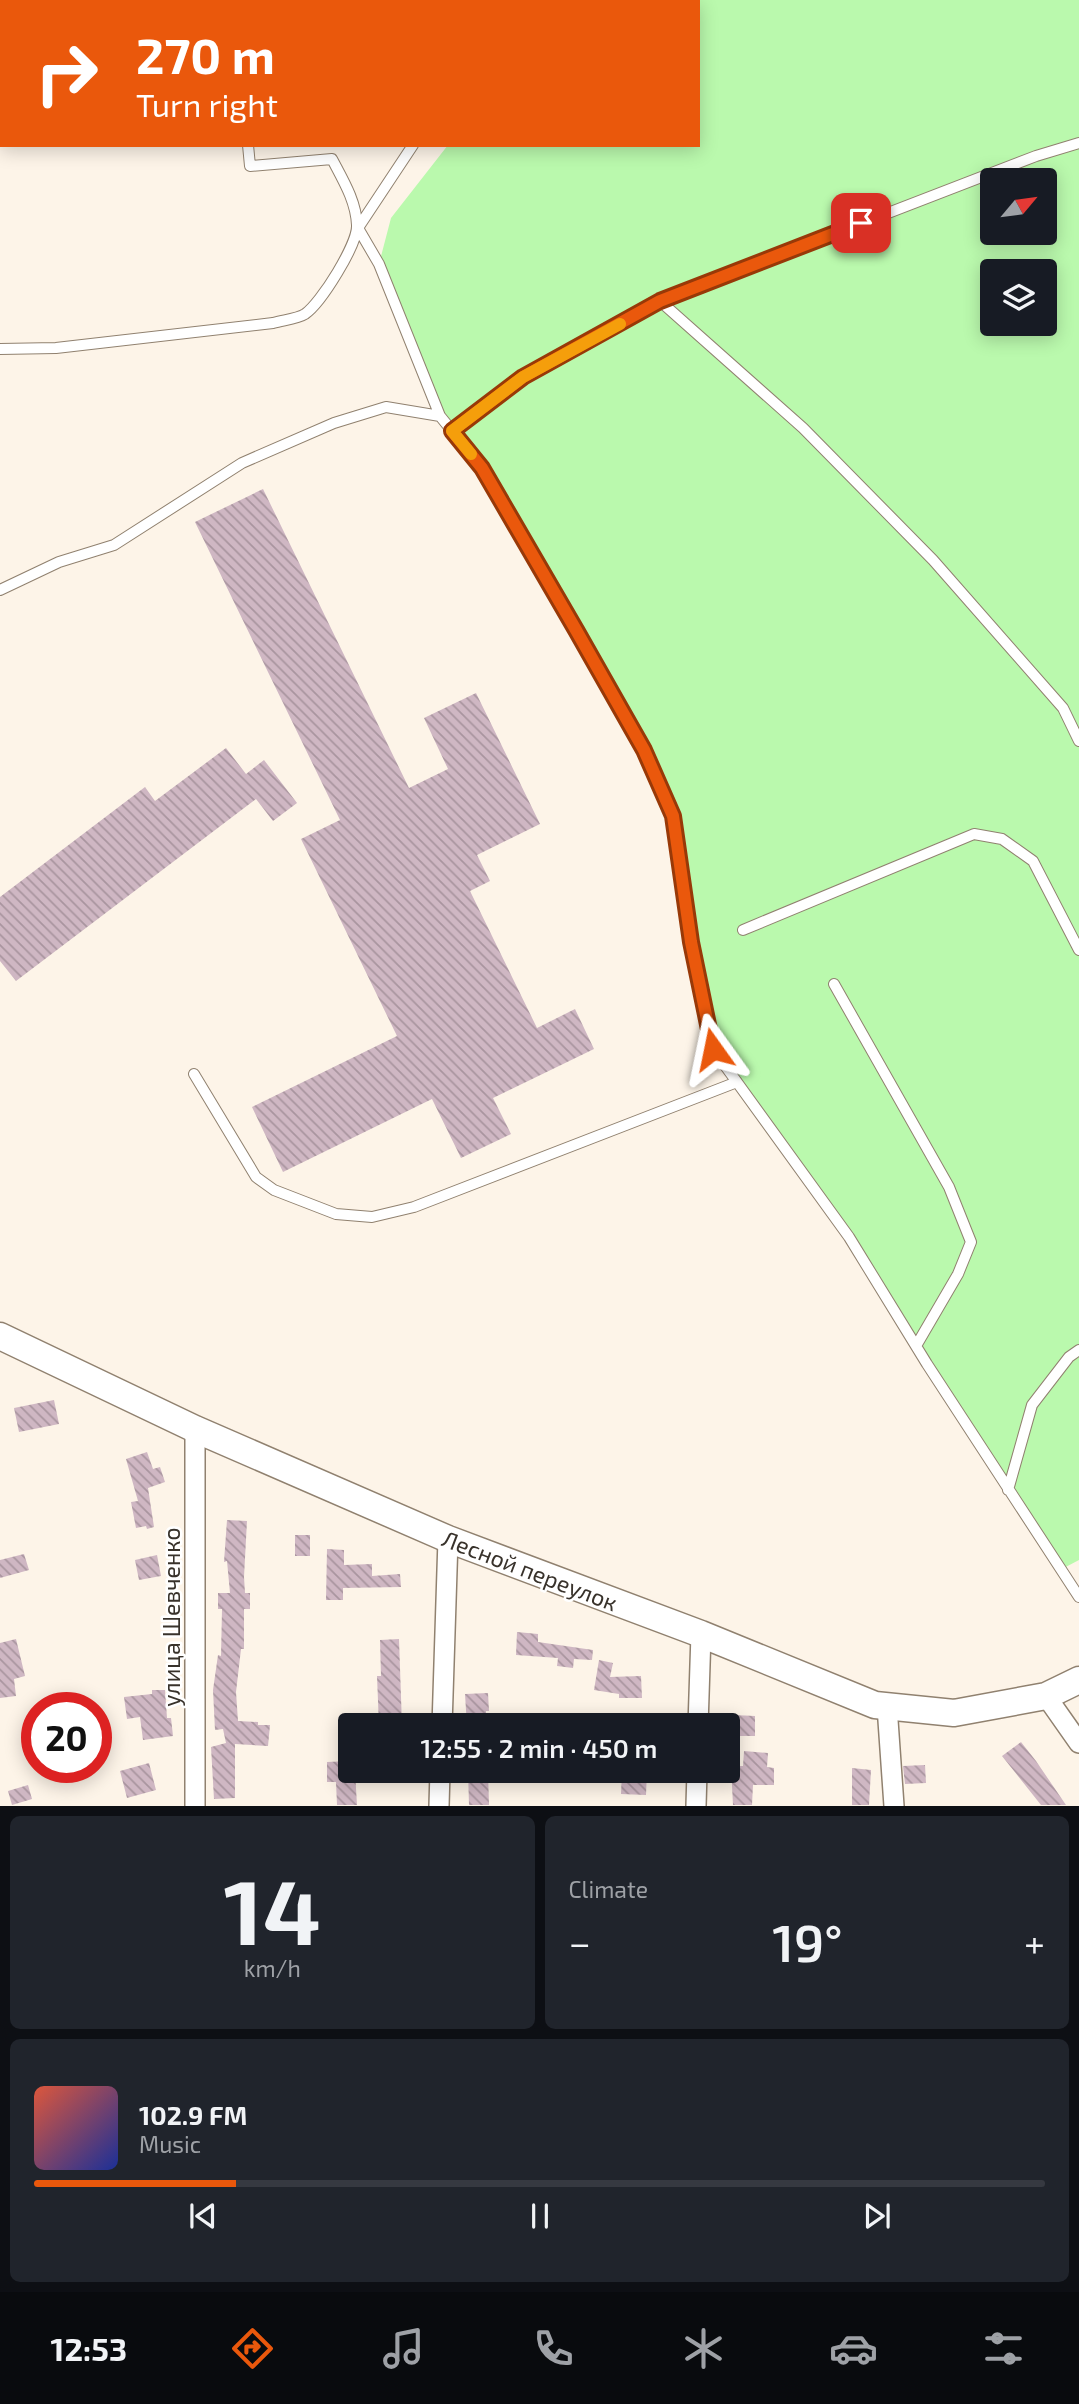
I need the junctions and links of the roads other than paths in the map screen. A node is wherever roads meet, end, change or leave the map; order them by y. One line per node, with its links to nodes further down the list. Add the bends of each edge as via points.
1 (1079, 143): 5 (lane)
2 (248, 147): 4 (lane, via 250,166 332,159 350,194)
3 (412, 147): 4 (lane)
4 (358, 228): 6 (lane, via 324,295 304,315 273,323 56,348); 7 (lane, via 379,264)
5 (660, 301): 8 (lane, via 523,377); 10 (lane, via 803,428 933,559 1063,708)
6 (0, 349)
7 (440, 416): 8 (lane); 9 (lane, via 386,407 334,423 242,463 114,545 59,562)
8 (452, 431): 15 (lane, via 482,468 576,630 644,750 673,816 691,942 713,1049)
9 (0, 590)
10 (1079, 741)
11 (743, 930): 12 (lane, via 974,834 1002,839 1033,861)
12 (1079, 950)
13 (834, 984): 17 (lane, via 949,1187 971,1242)
14 (194, 1074): 15 (lane, via 256,1177 274,1191 336,1214 372,1217 414,1207)
15 (737, 1082): 17 (lane, via 849,1237)
16 (0, 1336): 19 (main road, Лесной переулок)
17 (916, 1346): 20 (lane)
18 (1079, 1350): 20 (lane, via 1032,1405)
19 (195, 1429): 21 (main road, Лесной переулок); 32 (street, улица Шевченко)
20 (1008, 1490): 22 (lane)
21 (448, 1539): 23 (main road, Лесной переулок); 27 (street)
22 (1079, 1597)
23 (701, 1634): 26 (main road, Лесной переулок); 28 (street)
24 (1079, 1680): 25 (main road, Лесной переулок)
25 (1046, 1696): 26 (main road, Лесной переулок, via 954,1713); 29 (street)
26 (887, 1706): 35 (street)
27 (442, 1713)
28 (698, 1713)
29 (1079, 1743)
30 (440, 1783): 33 (street)
31 (697, 1783): 34 (street)
32 (195, 1805)
33 (439, 1805)
34 (696, 1805)
35 (894, 1805)

